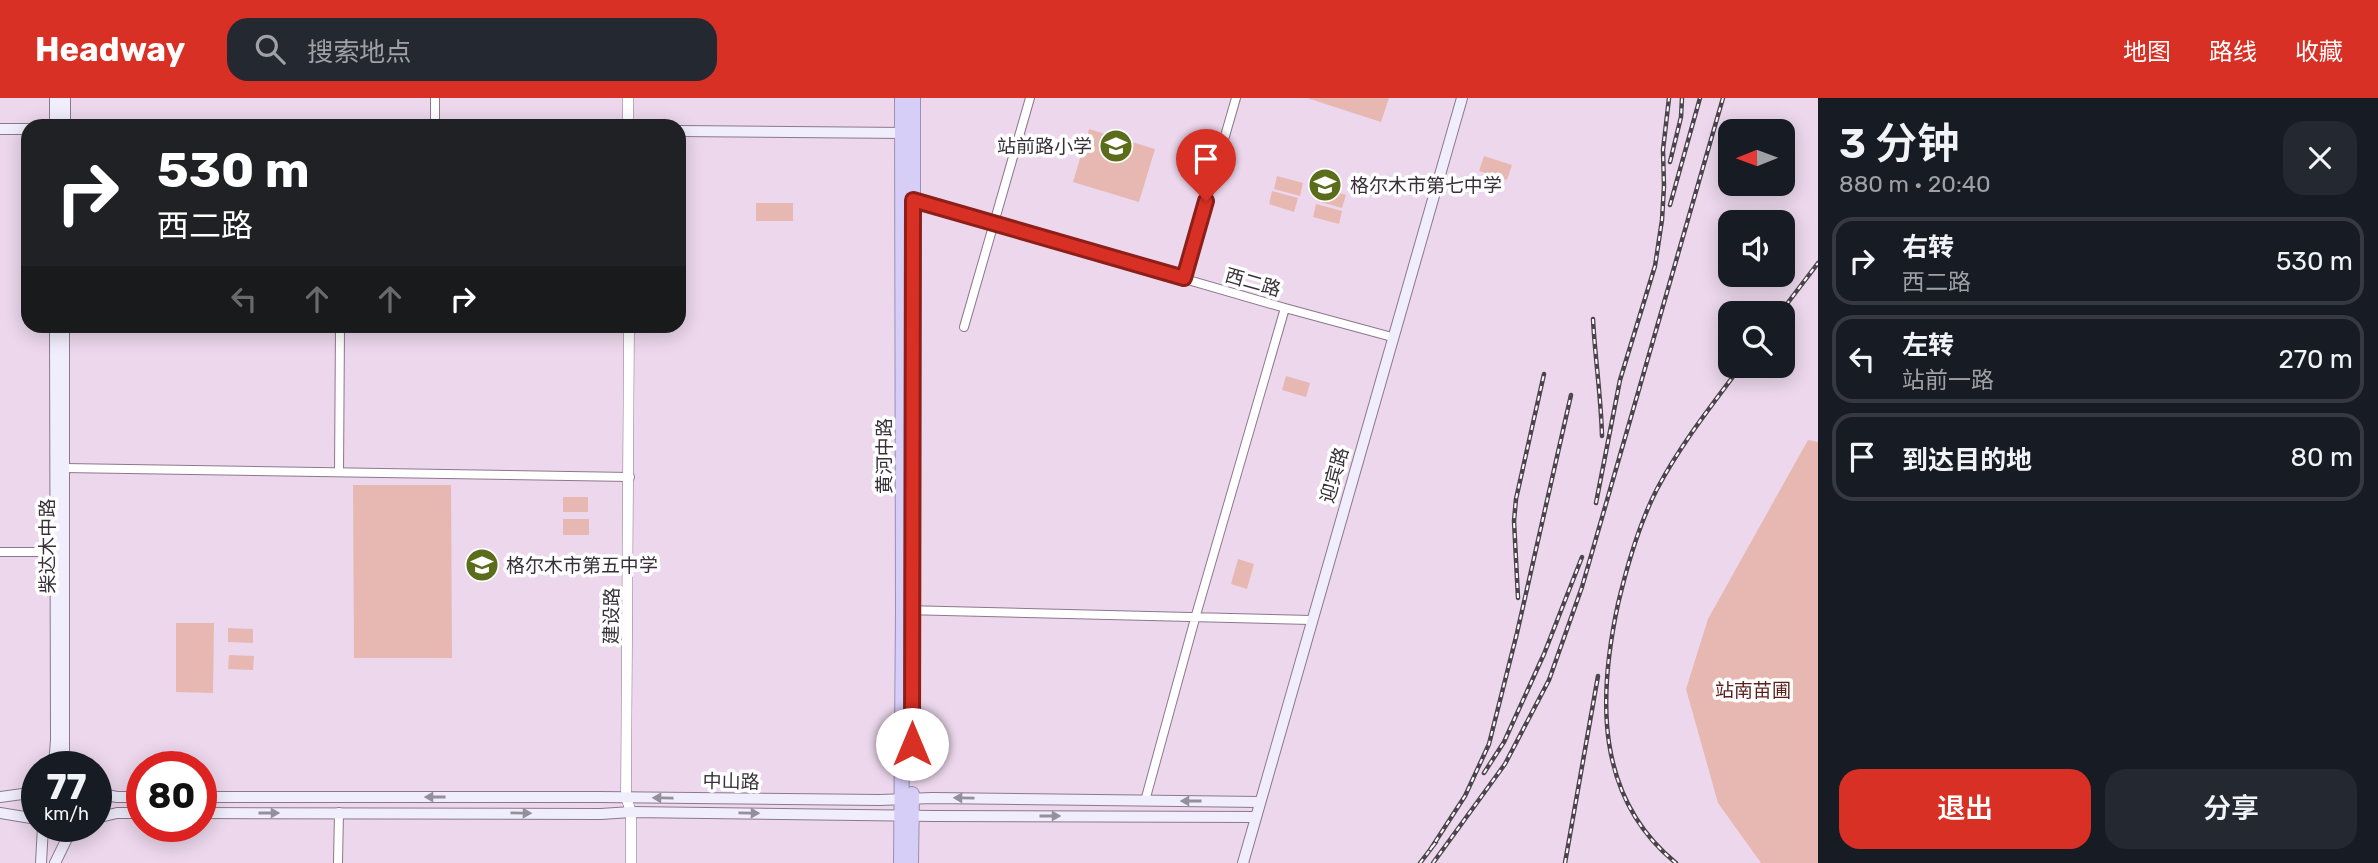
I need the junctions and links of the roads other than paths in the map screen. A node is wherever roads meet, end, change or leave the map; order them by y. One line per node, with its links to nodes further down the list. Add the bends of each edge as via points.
1 (55, 98): 10 (main road)
2 (65, 98): 11 (main road)
3 (435, 98): 12 (street)
4 (628, 98): 13 (street)
5 (902, 98): 17 (highway, 黄河中路)
6 (913, 98): 17 (highway, 黄河中路)
7 (1030, 98): 19 (street)
8 (1236, 98): 20 (street)
9 (1462, 98): 27 (main road, 迎宾路)
10 (55, 119)
11 (65, 119)
12 (435, 119)
13 (628, 119)
14 (0, 129): 15 (main road)
15 (21, 129)
16 (686, 131): 17 (main road)
17 (907, 133): 18 (highway, 黄河中路)
18 (908, 200): 19 (street, 西二路); 33 (highway, 黄河中路)
19 (994, 222): 20 (street, 西二路); 22 (street)
20 (1184, 278): 21 (street, 西二路)
21 (1285, 308): 27 (street, 西二路); 34 (street)
22 (964, 327)
23 (55, 333): 32 (main road, 柴达木中路)
24 (64, 333): 28 (main road, 柴达木中路)
25 (340, 333): 29 (street)
26 (629, 333): 30 (street, 建设路)
27 (1392, 337): 35 (main road, 迎宾路)
28 (64, 468): 29 (street); 37 (main road, 柴达木中路)
29 (339, 472): 30 (street)
30 (629, 477): 41 (street, 建设路)
31 (0, 552): 32 (street)
32 (55, 552): 36 (main road, 柴达木中路)
33 (908, 610): 34 (street); 42 (highway, 黄河中路)
34 (1196, 615): 35 (street); 43 (street)
35 (1311, 620): 44 (main road, 迎宾路)
36 (55, 751)
37 (64, 751)
38 (21, 794): 39 (main road)
39 (0, 797)
40 (217, 797): 41 (main road, 中山路, one-way to 40)
41 (626, 797): 42 (main road, 中山路, one-way to 41); 45 (street, 建设路)
42 (907, 798): 43 (main road, 中山路, one-way to 42); 49 (highway, 黄河中路)
43 (1145, 801): 44 (main road, 中山路, one-way to 43)
44 (1259, 802): 51 (main road, 迎宾路)
45 (631, 811): 46 (main road, 中山路, one-way to 45); 49 (main road, 中山路, one-way to 49); 57 (street, 建设路)
46 (339, 812): 48 (main road, 中山路, one-way to 46); 56 (street)
47 (0, 813): 50 (main road)
48 (217, 813)
49 (906, 815): 51 (main road, 中山路, one-way to 51); 58 (highway); 59 (highway)
50 (21, 816)
51 (1256, 817): 60 (main road, 迎宾路)
52 (42, 842): 54 (main road)
53 (64, 842): 55 (main road)
54 (41, 863)
55 (55, 863)
56 (338, 863)
57 (631, 863)
58 (901, 863)
59 (911, 863)
60 (1243, 863)

